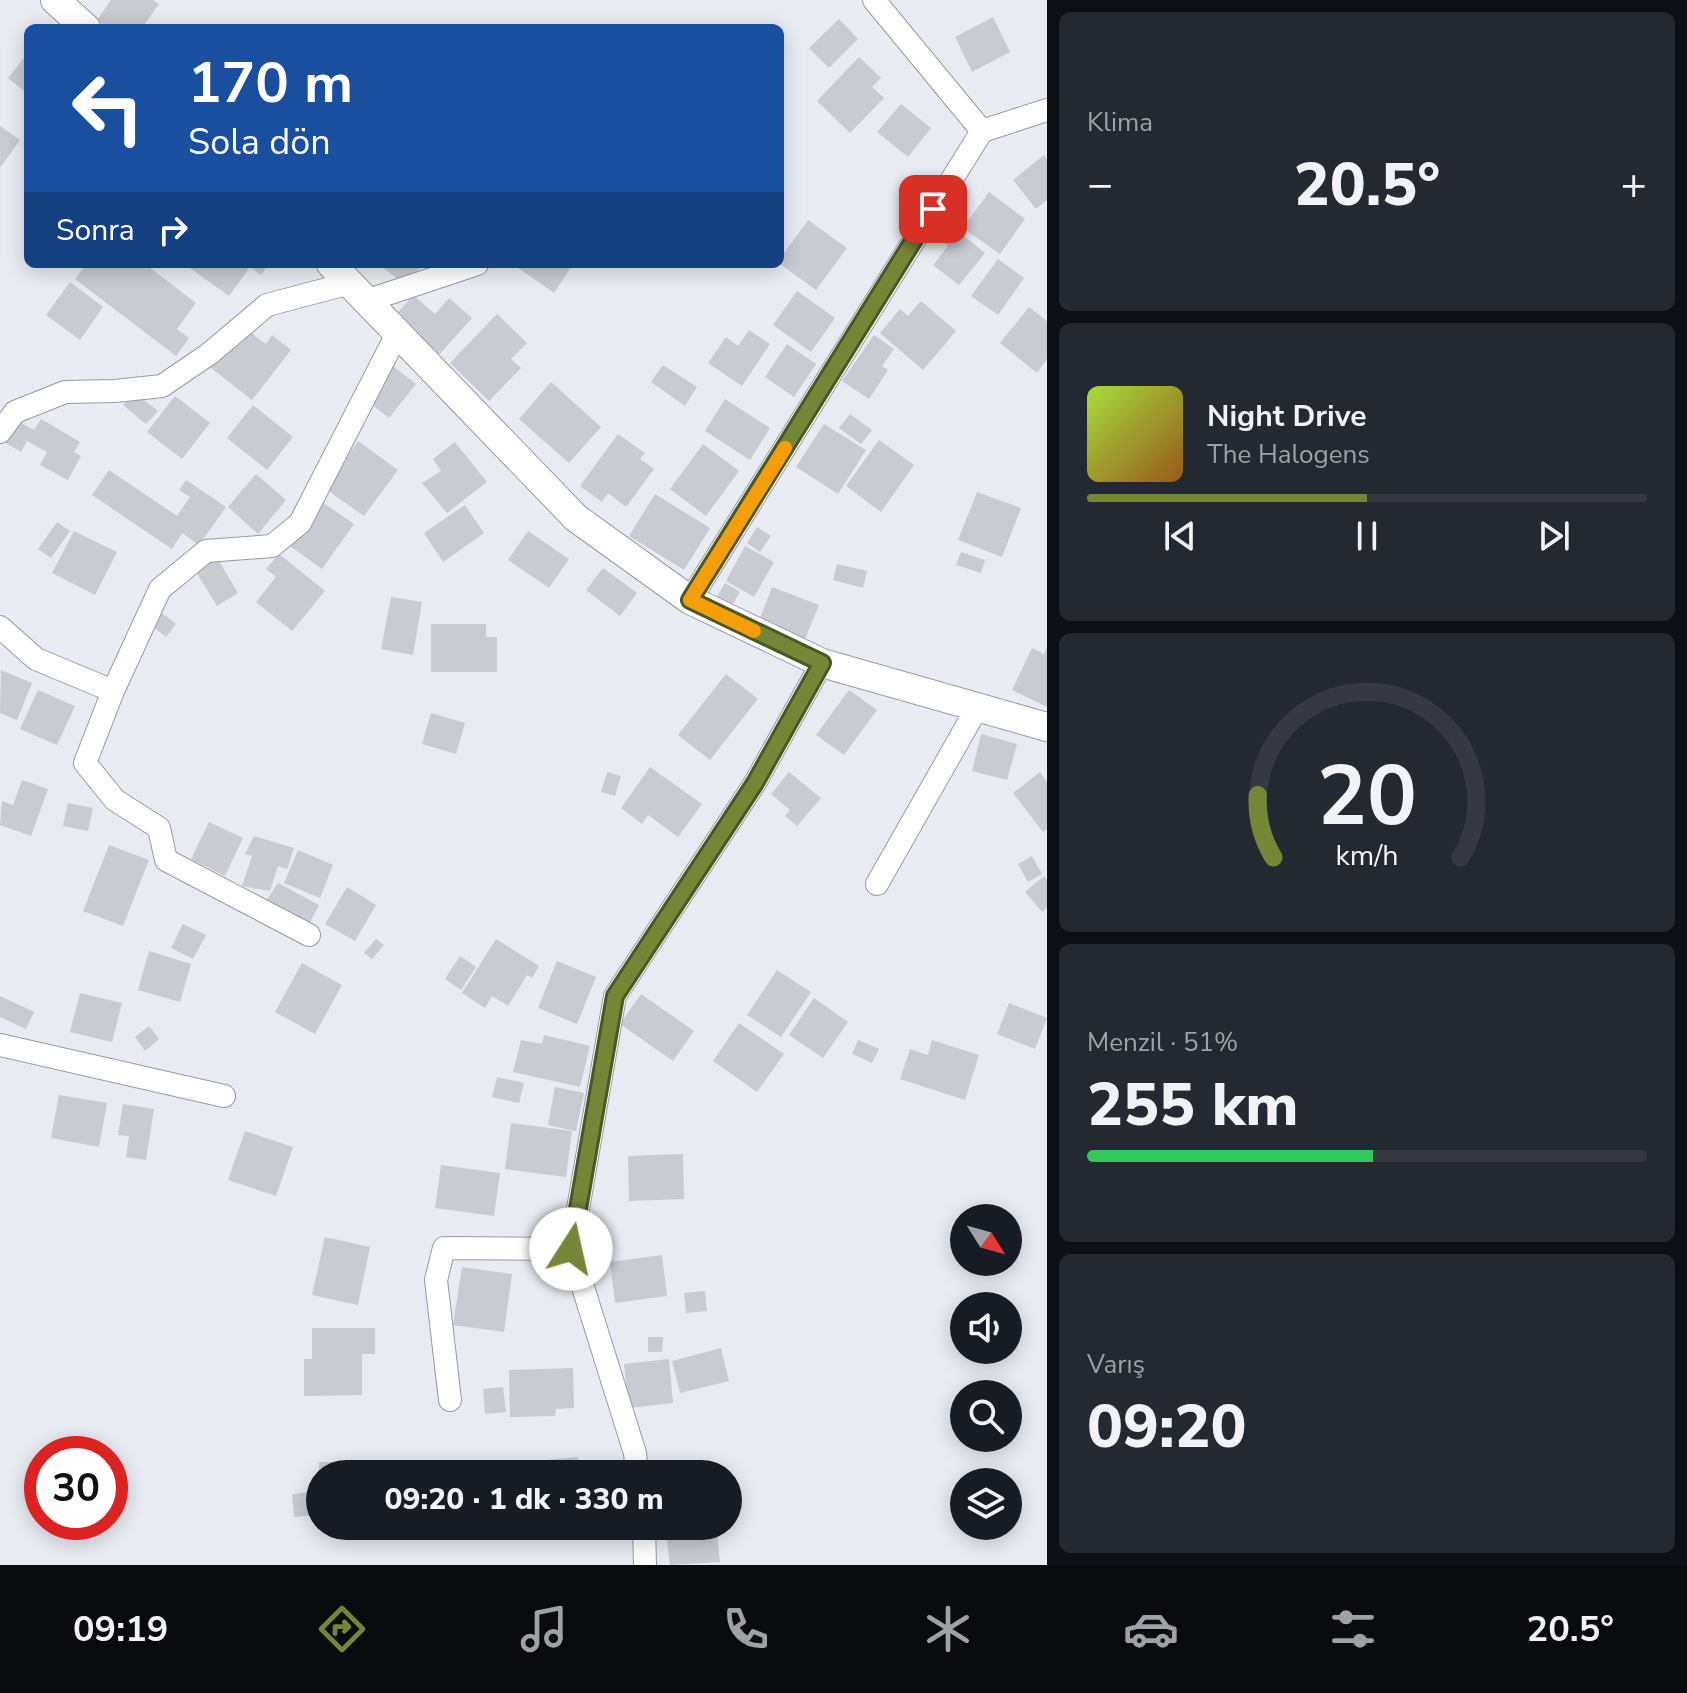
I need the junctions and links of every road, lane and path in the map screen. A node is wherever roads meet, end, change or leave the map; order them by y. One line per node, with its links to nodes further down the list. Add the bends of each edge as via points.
1 (55, 0): 3 (street)
2 (874, 0): 5 (street)
3 (82, 24)
4 (1047, 110): 5 (street)
5 (982, 131): 10 (street)
6 (450, 268): 7 (street)
7 (349, 283): 8 (street); 9 (street, via 267,305 162,386 65,392 15,412)
8 (397, 334): 10 (street, via 576,518); 13 (street, via 300,523 272,546 206,551 160,589)
9 (0, 432)
10 (690, 600): 12 (street)
11 (0, 627): 13 (street, via 36,659)
12 (822, 663): 14 (street); 20 (street, via 755,783 615,996)
13 (113, 691): 17 (street, via 85,763 115,800 159,828 166,860)
14 (977, 708): 15 (street); 16 (street)
15 (1047, 727)
16 (877, 884)
17 (309, 935)
18 (0, 1045): 19 (street)
19 (224, 1096)
20 (571, 1249): 21 (street, via 444,1248 436,1280); 22 (street)
21 (450, 1400)
22 (636, 1460)
23 (644, 1540): 24 (street)
24 (645, 1565)

